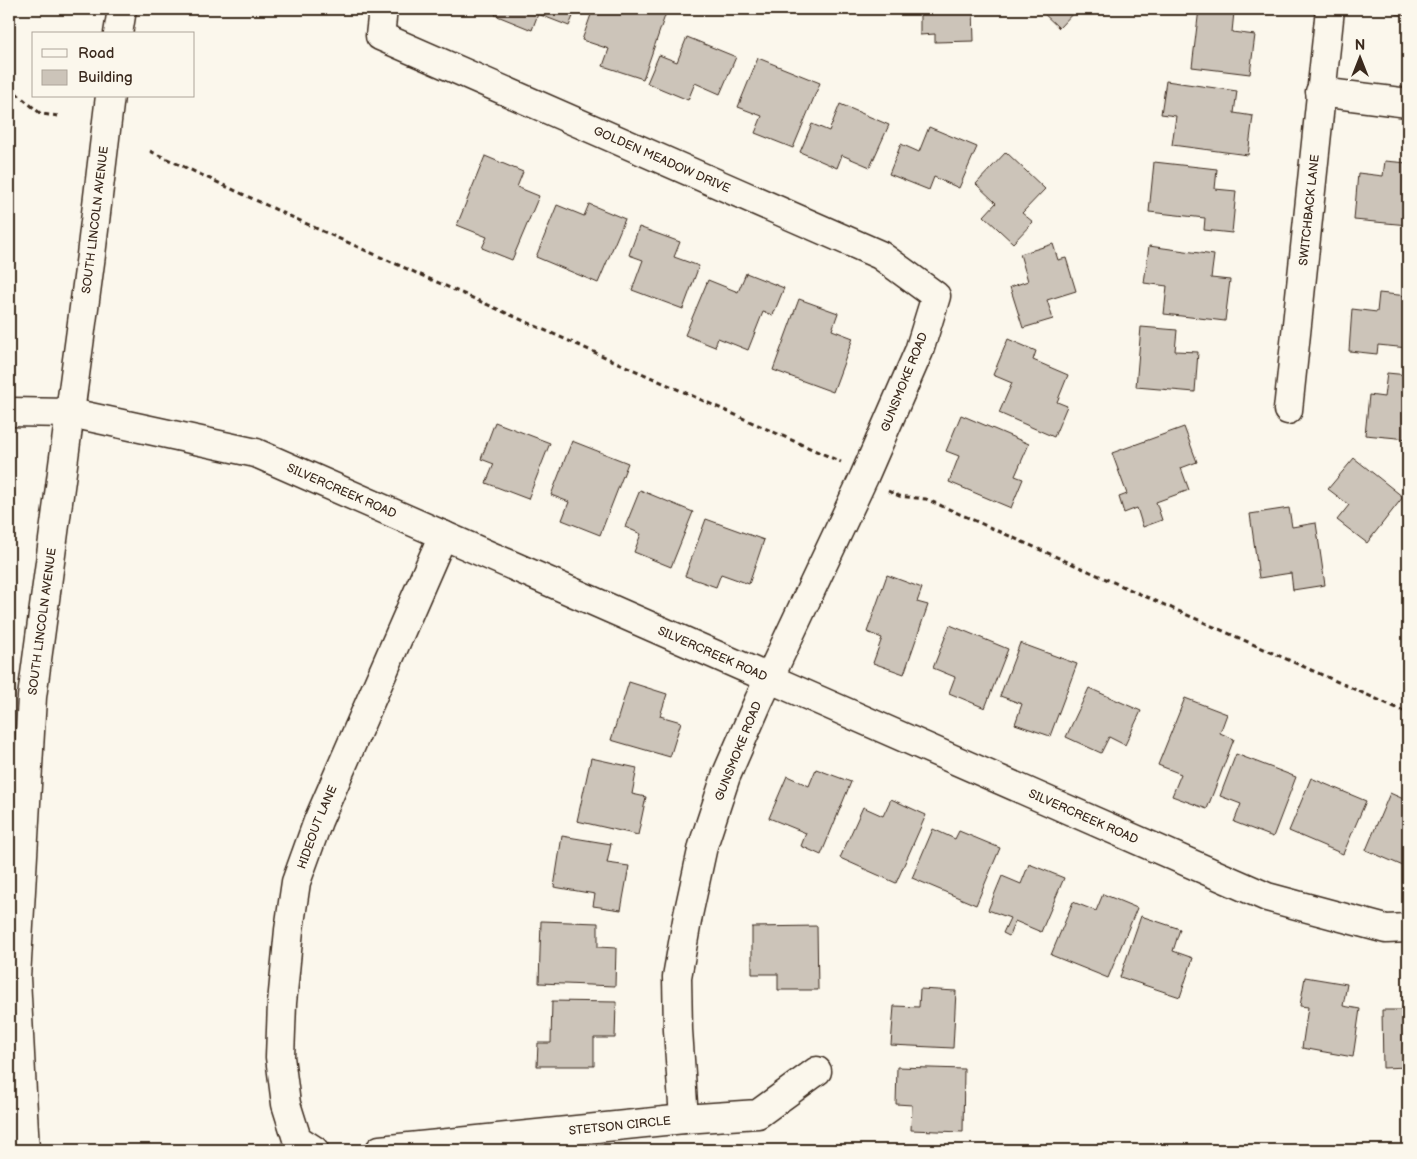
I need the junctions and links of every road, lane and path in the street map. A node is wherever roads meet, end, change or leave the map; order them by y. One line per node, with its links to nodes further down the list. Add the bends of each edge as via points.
1 (122, 9): 4 (street)
2 (384, 9): 11 (street, GOLDEN MEADOW DRIVE, via 380,36 880,255)
3 (1330, 9): 6 (street, SWITCHBACK LANE)
4 (118, 32)
5 (9, 87): 9 (path, via 41,114)
6 (1320, 92): 8 (street); 12 (street, SWITCHBACK LANE)
7 (110, 98): 14 (street, SOUTH LINCOLN AVENUE)
8 (1408, 103)
9 (59, 116)
10 (150, 151): 15 (path)
11 (936, 296): 18 (street, GUNSMOKE ROAD, via 915,360)
12 (1288, 410)
13 (9, 412): 14 (street, SILVERCREEK ROAD)
14 (70, 413): 17 (street, SILVERCREEK ROAD, via 256,453); 24 (street, SOUTH LINCOLN AVENUE, via 32,697 16,978)
15 (842, 463)
16 (886, 490): 19 (path, via 899,496 926,499)
17 (443, 535): 18 (street, SILVERCREEK ROAD); 23 (street, HIDEOUT LANE, via 318,821 296,882 282,1003 280,1057 286,1104)
18 (770, 678): 20 (street, SILVERCREEK ROAD, via 1267,897 1386,929); 22 (street, GUNSMOKE ROAD, via 726,776 703,846 688,915 677,977)
19 (1408, 713)
20 (1408, 928)
21 (818, 1071): 22 (street, STETSON CIRCLE, via 758,1114)
22 (684, 1119): 25 (street, STETSON CIRCLE)
23 (306, 1145)
24 (25, 1150)
25 (380, 1150)

